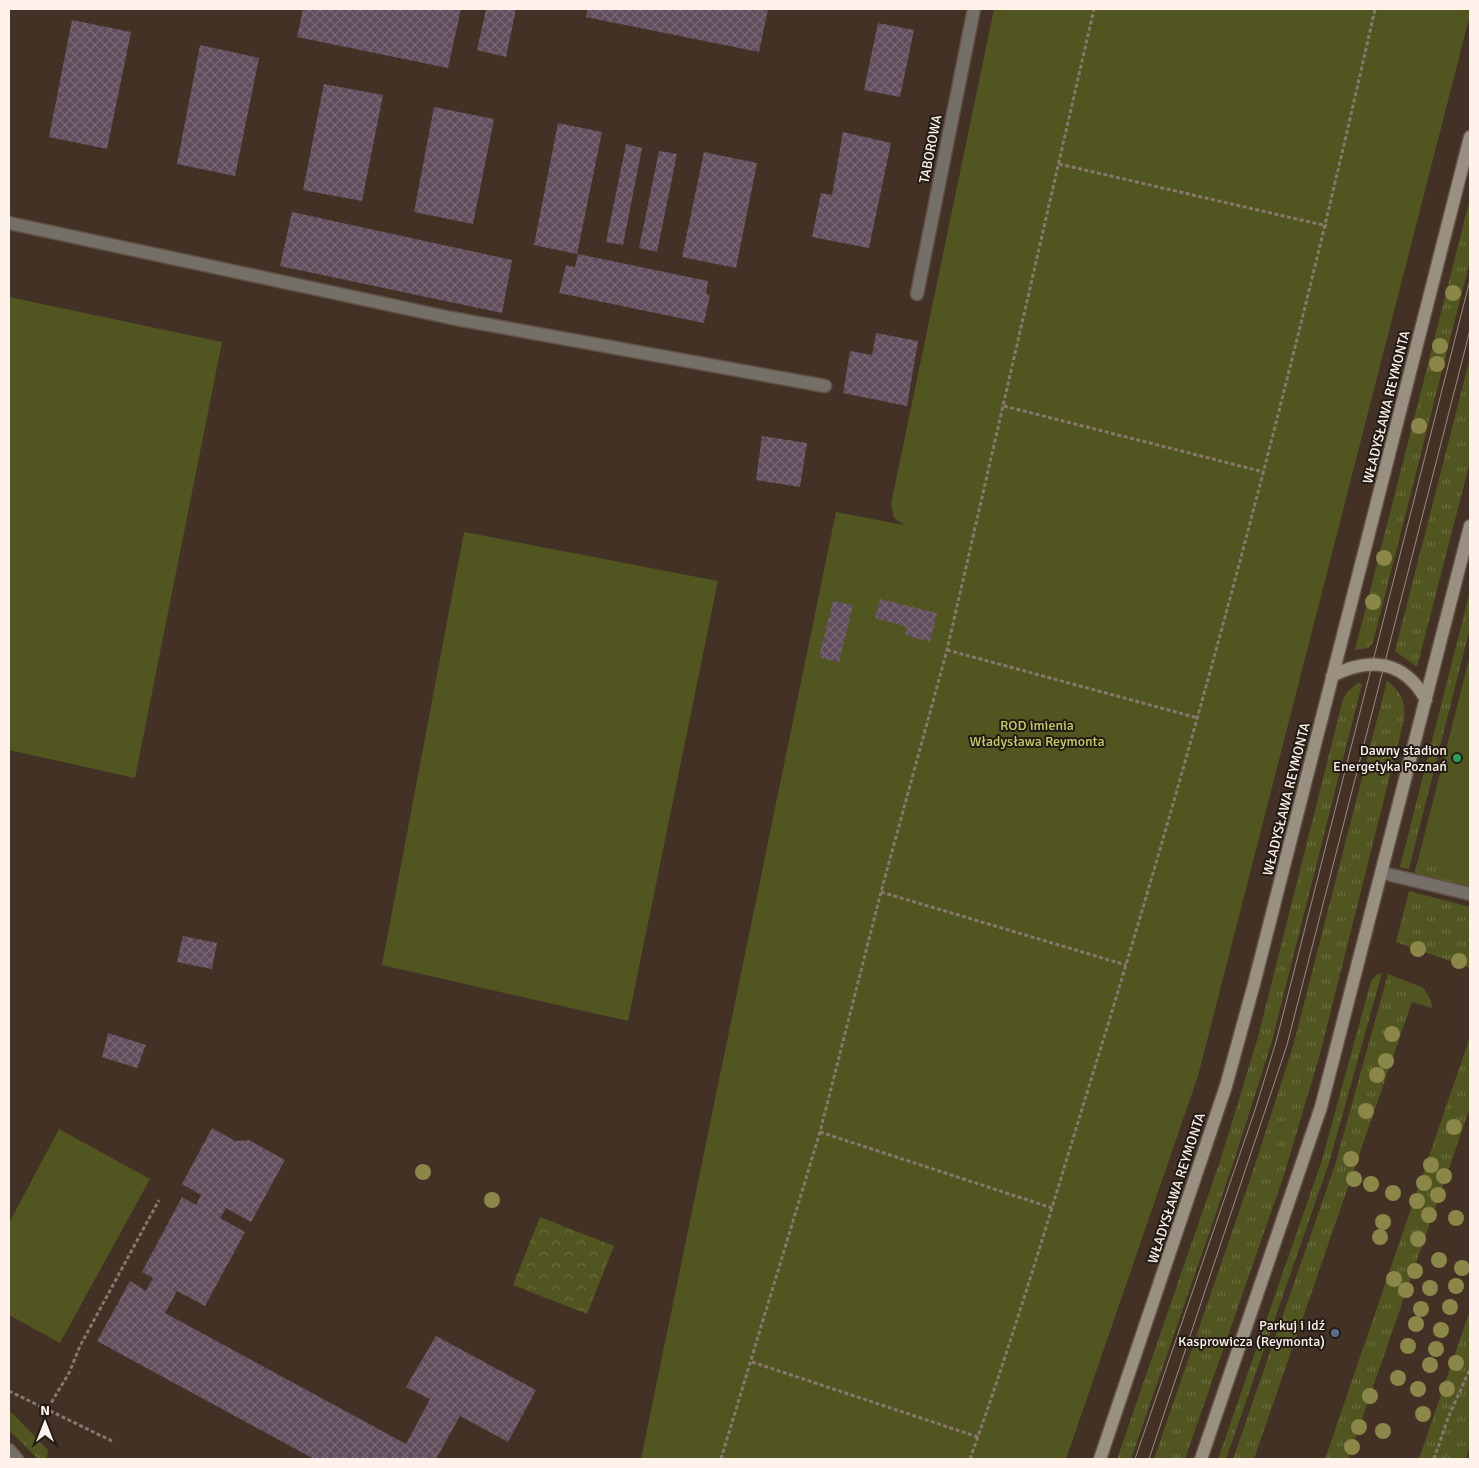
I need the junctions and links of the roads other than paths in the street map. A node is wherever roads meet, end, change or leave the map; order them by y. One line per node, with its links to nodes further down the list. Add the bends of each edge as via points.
1 (974, 9): 4 (street, TABOROWA)
2 (1470, 137): 7 (main road, WŁADYSŁAWA REYMONTA)
3 (9, 223): 5 (street, via 451,318)
4 (917, 294)
5 (825, 386)
6 (1470, 526): 8 (main road)
7 (1332, 676): 8 (main road, via 1359,665 1385,665 1410,678); 13 (main road, WŁADYSŁAWA REYMONTA, via 1226,1086)
8 (1426, 700): 9 (main road)
9 (1382, 873): 10 (street); 14 (main road, via 1322,1107)
10 (1470, 894)
11 (9, 1450): 12 (street)
12 (17, 1459)
13 (1100, 1459)
14 (1201, 1459)

